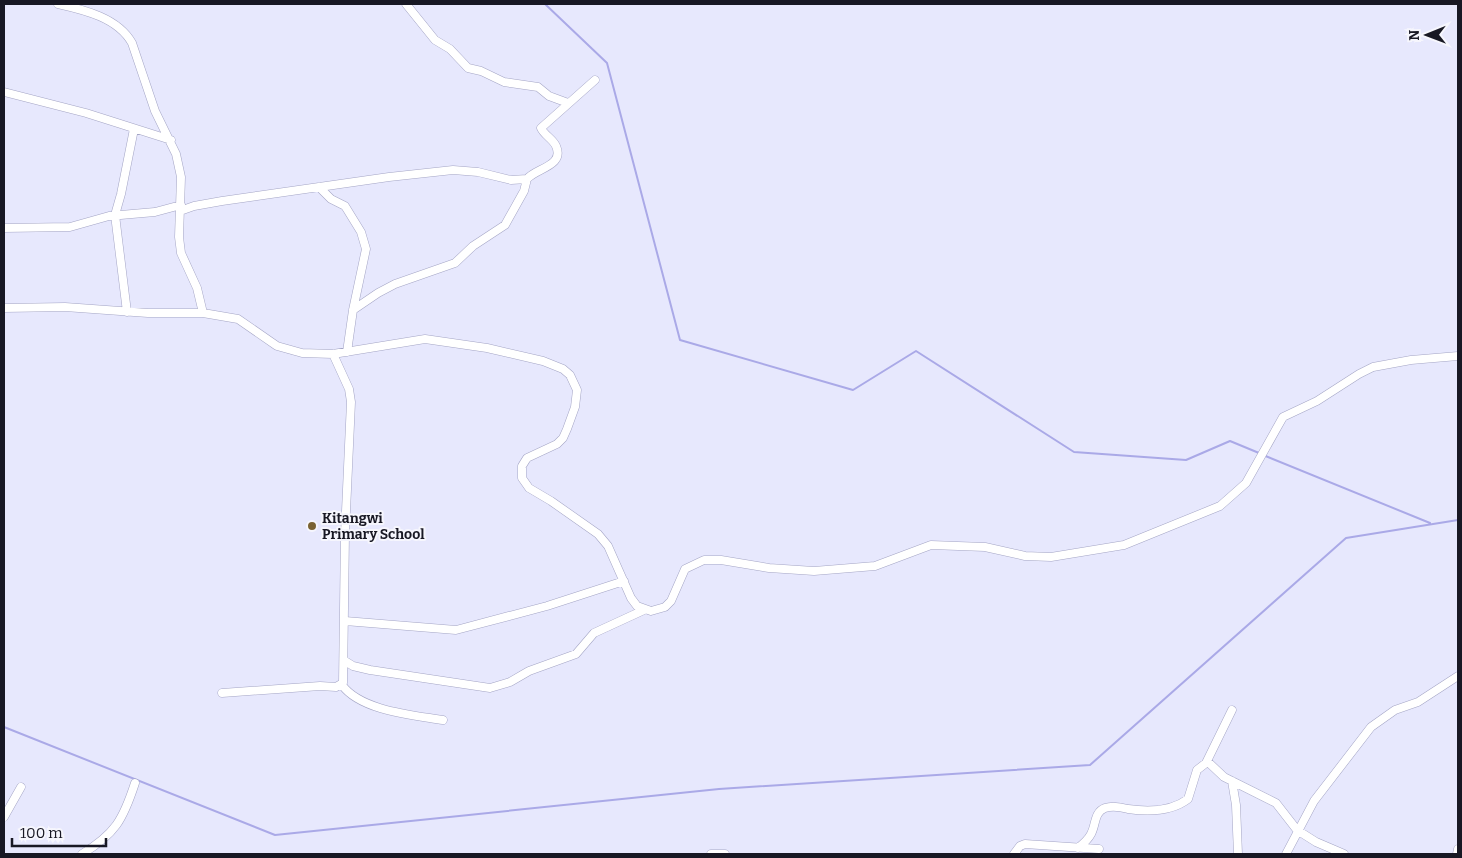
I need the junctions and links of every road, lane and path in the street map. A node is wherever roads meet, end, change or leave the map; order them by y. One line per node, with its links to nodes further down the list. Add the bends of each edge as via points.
1 (58, 4): 7 (street, via 89,11 127,34 155,111)
2 (406, 4): 5 (street, via 435,40 450,49 468,68 504,82 538,87 549,96)
3 (595, 80): 5 (street)
4 (4, 92): 6 (street)
5 (568, 103): 8 (street, via 541,128 556,145 556,160)
6 (134, 129): 7 (street); 11 (street)
7 (171, 140): 10 (street, via 181,177)
8 (527, 179): 9 (street, via 511,180 452,170); 14 (street, via 505,225 473,246 455,263 390,287)
9 (319, 187): 10 (street); 14 (street, via 345,206 365,242 364,262)
10 (181, 208): 11 (street); 16 (street, via 181,253 197,288)
11 (115, 216): 12 (street, via 70,227); 15 (street)
12 (4, 228)
13 (4, 308): 15 (street, via 65,307)
14 (352, 310): 17 (street)
15 (127, 312): 16 (street)
16 (203, 313): 18 (street, via 238,320 286,349)
17 (347, 352): 18 (street); 20 (street, via 425,339 487,348 564,369 577,390 567,429 557,444 527,458 522,466 522,478 528,488 551,500 598,534 608,546)
18 (332, 354): 22 (street, via 349,389 351,402 345,533)
19 (1458, 356): 21 (street, via 1373,367 1317,401 1283,417 1246,483 1220,506 1124,545 1051,557 1025,556 985,546 931,545 875,566 814,572 704,560 685,569 665,607)
20 (624, 581): 21 (street, via 631,598); 22 (street, via 456,630)
21 (644, 610): 23 (street, via 594,633 576,654 490,688 370,670)
22 (346, 621): 23 (street)
23 (344, 661): 25 (street)
24 (1458, 676): 34 (street, via 1418,702 1395,710 1370,726)
25 (342, 685): 26 (street); 28 (street, via 357,697 397,713)
26 (222, 693)
27 (1232, 710): 29 (street)
28 (443, 720)
29 (1207, 761): 30 (street); 36 (street, via 1196,770 1184,803 1154,811 1105,808 1098,813 1087,841)
30 (1232, 781): 34 (street, via 1276,803); 44 (street)
31 (135, 783): 39 (street, via 118,826 111,835)
32 (21, 788): 33 (street)
33 (4, 817)
34 (1297, 830): 45 (street); 46 (street)
35 (1049, 846): 36 (street); 42 (street, via 1025,844); 43 (street)
36 (1078, 848): 37 (street)
37 (1099, 849)
38 (1458, 849): 47 (street)
39 (82, 854)
40 (711, 854): 41 (street)
41 (725, 854)
42 (1014, 854)
43 (1058, 854)
44 (1238, 854)
45 (1286, 854)
46 (1344, 854)
47 (1457, 854)

